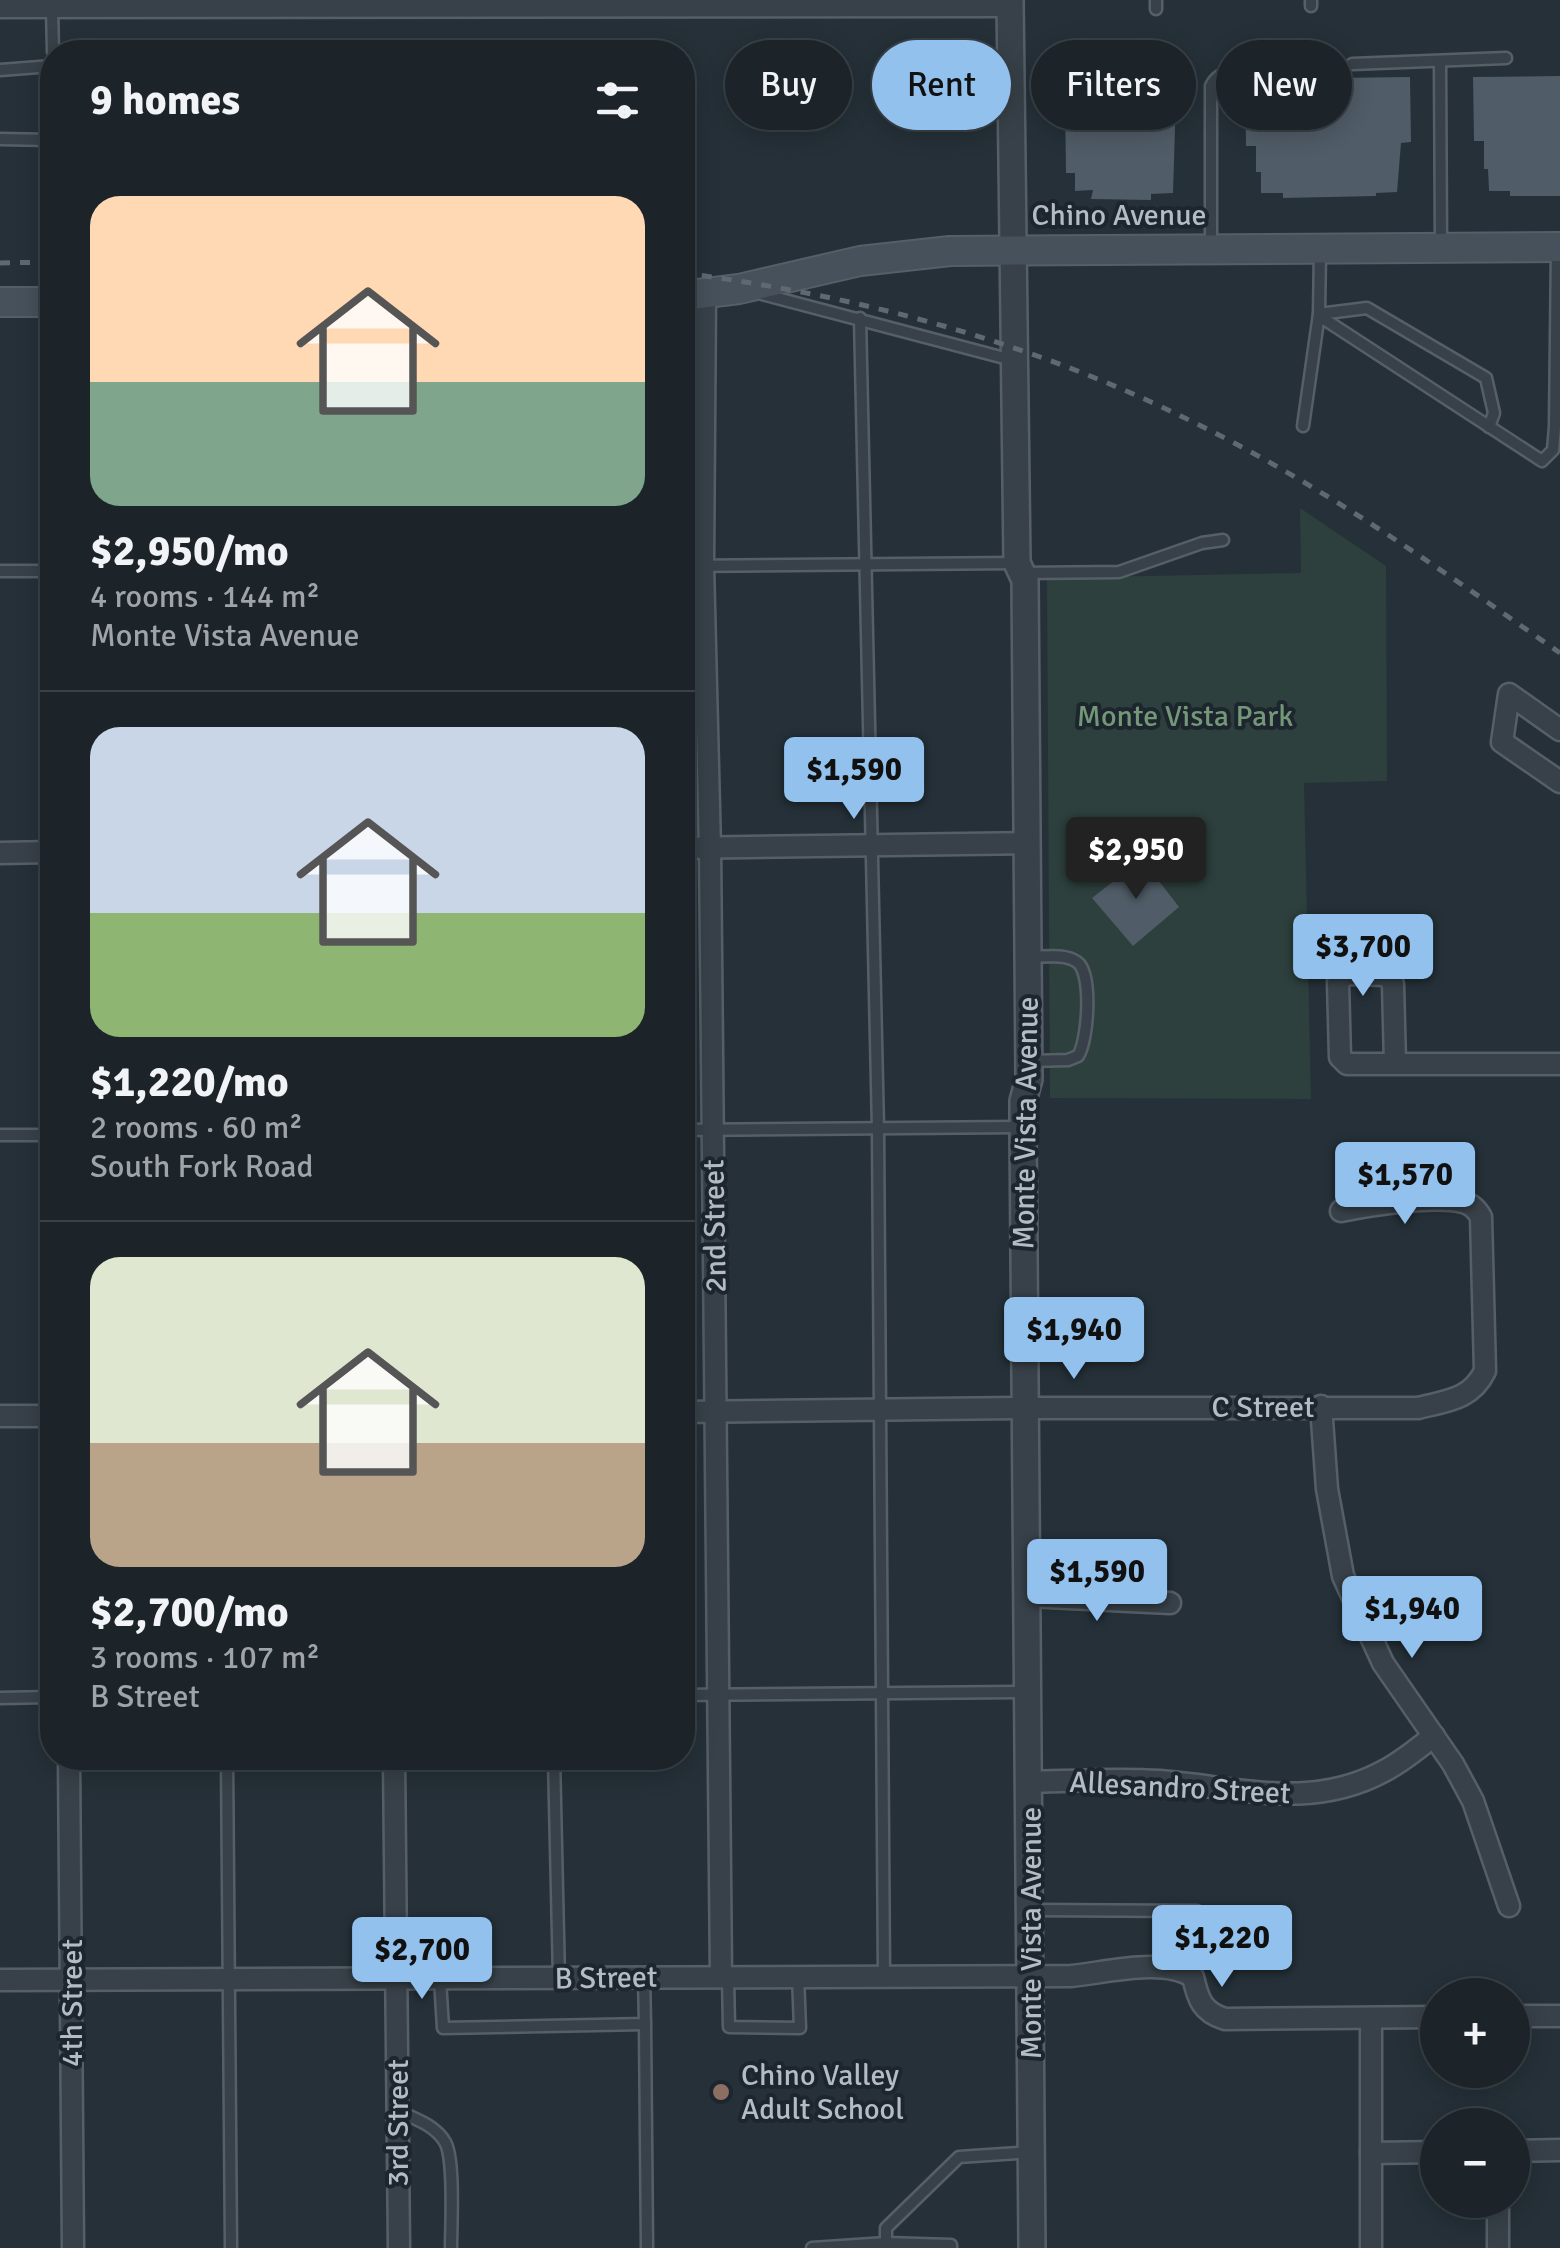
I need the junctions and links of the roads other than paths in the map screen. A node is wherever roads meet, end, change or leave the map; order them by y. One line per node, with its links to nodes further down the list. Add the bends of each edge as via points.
1 (1010, 3): 3 (street); 17 (street, Monte Vista Avenue)
2 (0, 7): 3 (street)
3 (52, 7): 4 (lane)
4 (53, 40)
5 (1506, 58): 6 (lane)
6 (1440, 62): 7 (lane); 15 (lane)
7 (1352, 64)
8 (40, 67): 9 (lane)
9 (0, 70)
10 (1216, 76): 13 (lane)
11 (0, 140): 12 (lane)
12 (40, 140)
13 (1211, 247): 14 (main road, Chino Avenue); 17 (main road, Chino Avenue)
14 (1320, 247): 15 (main road, Chino Avenue); 22 (lane)
15 (1440, 247): 16 (main road, Chino Avenue)
16 (1559, 247): 26 (lane, via 1553,450 1542,461)
17 (1014, 248): 18 (main road, Chino Avenue, via 904,254); 24 (street, Monte Vista Avenue)
18 (739, 289): 19 (main road, Chino Avenue); 23 (lane)
19 (695, 296)
20 (0, 302): 21 (main road)
21 (40, 302)
22 (1320, 314): 25 (lane); 26 (lane); 26 (lane, via 1367,308 1486,378 1494,413)
23 (860, 318): 24 (lane); 28 (lane)
24 (1012, 360): 30 (street, Monte Vista Avenue)
25 (1302, 426)
26 (1488, 427)
27 (1223, 540): 30 (lane, via 1119,572)
28 (864, 564): 29 (lane); 30 (lane); 37 (lane)
29 (695, 566)
30 (1020, 568): 36 (street, Monte Vista Avenue)
31 (40, 571): 32 (lane)
32 (0, 572)
33 (695, 599): 39 (street, 2nd Street)
34 (1560, 730): 35 (street, via 1509,694 1502,742)
35 (1560, 782)
36 (1027, 843): 37 (street); 42 (street, Monte Vista Avenue)
37 (872, 846): 39 (street); 47 (lane)
38 (695, 848): 39 (street)
39 (710, 848): 49 (street, 2nd Street)
40 (0, 852): 41 (street)
41 (40, 852)
42 (1028, 957): 43 (street, Monte Vista Avenue); 43 (lane, via 1073,958 1083,967 1086,1036 1078,1056)
43 (1028, 1061): 46 (street, Monte Vista Avenue)
44 (1395, 1064): 44 (street, via 1347,1064 1340,1057 1338,982 1346,974 1387,975 1393,984); 45 (street)
45 (1560, 1064)
46 (1023, 1126): 47 (lane); 54 (street, Monte Vista Avenue)
47 (878, 1129): 49 (lane); 55 (lane)
48 (695, 1130): 49 (lane)
49 (714, 1130): 57 (street, 2nd Street)
50 (0, 1135): 51 (lane)
51 (40, 1135)
52 (1341, 1211): 53 (street, C Street, via 1380,1203 1462,1202 1475,1208 1481,1217 1484,1371 1464,1396 1418,1408)
53 (1321, 1406): 54 (street, C Street); 68 (street, via 1343,1576 1382,1663)
54 (1026, 1408): 55 (street, C Street); 60 (street, Monte Vista Avenue)
55 (878, 1411): 57 (street, C Street); 62 (lane)
56 (695, 1412): 57 (street, C Street)
57 (716, 1413): 65 (street, 2nd Street)
58 (0, 1416): 59 (street)
59 (40, 1416)
60 (1028, 1596): 61 (street); 63 (street, Monte Vista Avenue)
61 (1170, 1603)
62 (882, 1692): 63 (lane); 65 (lane); 80 (lane)
63 (1028, 1692): 73 (street, Monte Vista Avenue)
64 (695, 1695): 65 (lane)
65 (718, 1695): 78 (street, 2nd Street)
66 (40, 1697): 67 (lane)
67 (0, 1698)
68 (1434, 1736): 73 (street, Allesandro Street, via 1360,1783 1305,1795 1158,1781); 74 (street, via 1473,1800)
69 (69, 1770): 87 (street, 4th Street)
70 (227, 1770): 81 (lane)
71 (394, 1770): 83 (street, 3rd Street)
72 (554, 1770): 85 (lane)
73 (1030, 1782): 75 (street, Monte Vista Avenue)
74 (1510, 1906)
75 (1030, 1910): 76 (lane); 77 (street, Monte Vista Avenue)
76 (1196, 1910)
77 (1031, 1974): 80 (street, B Street); 91 (street, B Street, via 1172,1969 1193,1977 1202,2006 1225,2018); 96 (street, Monte Vista Avenue)
78 (724, 1976): 79 (street, B Street); 79 (lane, via 728,2027 800,2028); 82 (street, B Street)
79 (798, 1976): 80 (street, B Street)
80 (884, 1976)
81 (229, 1978): 83 (street, B Street); 87 (street, B Street); 102 (lane)
82 (644, 1978): 85 (street, B Street); 92 (lane)
83 (397, 1979): 84 (street, B Street); 93 (street, 3rd Street)
84 (440, 1979): 85 (street, B Street); 92 (lane, via 443,2028)
85 (559, 1979)
86 (0, 1980): 87 (street, B Street)
87 (72, 1980): 101 (street, 4th Street)
88 (1530, 2016): 89 (street)
89 (1560, 2016)
90 (1420, 2017): 91 (street)
91 (1371, 2018): 97 (street)
92 (646, 2024): 105 (lane)
93 (398, 2111): 103 (street, 3rd Street); 104 (lane, via 430,2126 447,2145)
94 (1530, 2150): 95 (street)
95 (1560, 2150)
96 (1032, 2152): 100 (lane, via 959,2157 886,2228); 108 (street, Monte Vista Avenue)
97 (1371, 2152): 98 (street); 109 (street)
98 (1420, 2152)
99 (1498, 2218): 110 (street)
100 (886, 2243): 106 (lane); 107 (lane)
101 (73, 2248)
102 (231, 2248)
103 (399, 2248)
104 (450, 2248)
105 (647, 2248)
106 (812, 2248)
107 (951, 2248)
108 (1032, 2248)
109 (1371, 2248)
110 (1498, 2248)

